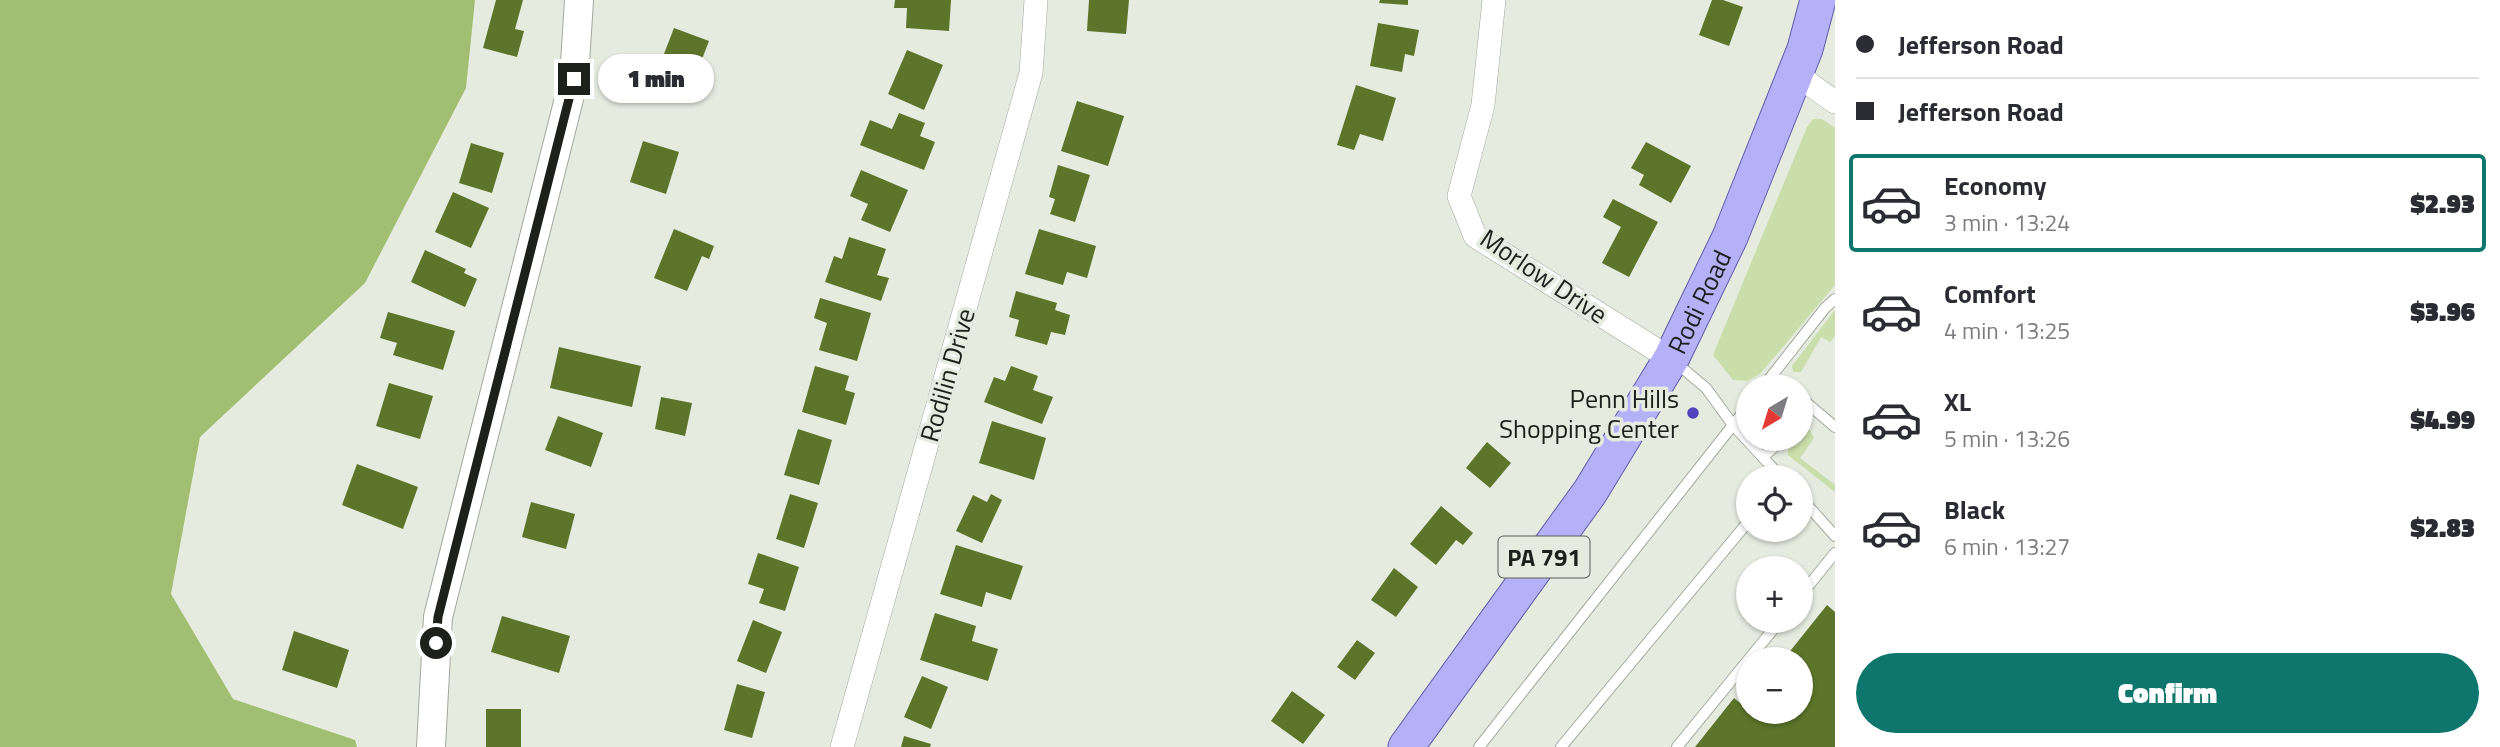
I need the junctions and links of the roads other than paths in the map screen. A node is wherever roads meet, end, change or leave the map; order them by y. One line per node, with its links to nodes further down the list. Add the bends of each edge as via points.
1 (579, 0): 23 (street, via 574,79 438,617)
2 (1036, 0): 24 (street, Rodilin Drive, via 1031,73)
3 (1494, 0): 8 (street, Morlow Drive, via 1483,105 1459,196 1475,236)
4 (1818, 0): 5 (main road, Rodi Road / PA 791)
5 (1794, 73): 6 (street); 8 (main road, Rodi Road / PA 791, via 1730,237)
6 (1835, 102)
7 (1835, 299): 9 (lane)
8 (1671, 359): 12 (lane, via 1706,388); 25 (main road, Rodi Road / PA 791, via 1590,492)
9 (1774, 374)
10 (1813, 409): 13 (lane)
11 (1736, 421): 12 (lane)
12 (1733, 425): 15 (lane); 26 (lane)
13 (1835, 427)
14 (1769, 452): 15 (lane)
15 (1763, 457): 16 (lane)
16 (1770, 465)
17 (1813, 511): 18 (lane)
18 (1835, 536)
19 (1736, 537): 27 (lane)
20 (1835, 553): 21 (lane)
21 (1813, 580)
22 (1770, 633): 28 (lane)
23 (430, 747)
24 (842, 747)
25 (1406, 747)
26 (1479, 747)
27 (1561, 747)
28 (1677, 747)

